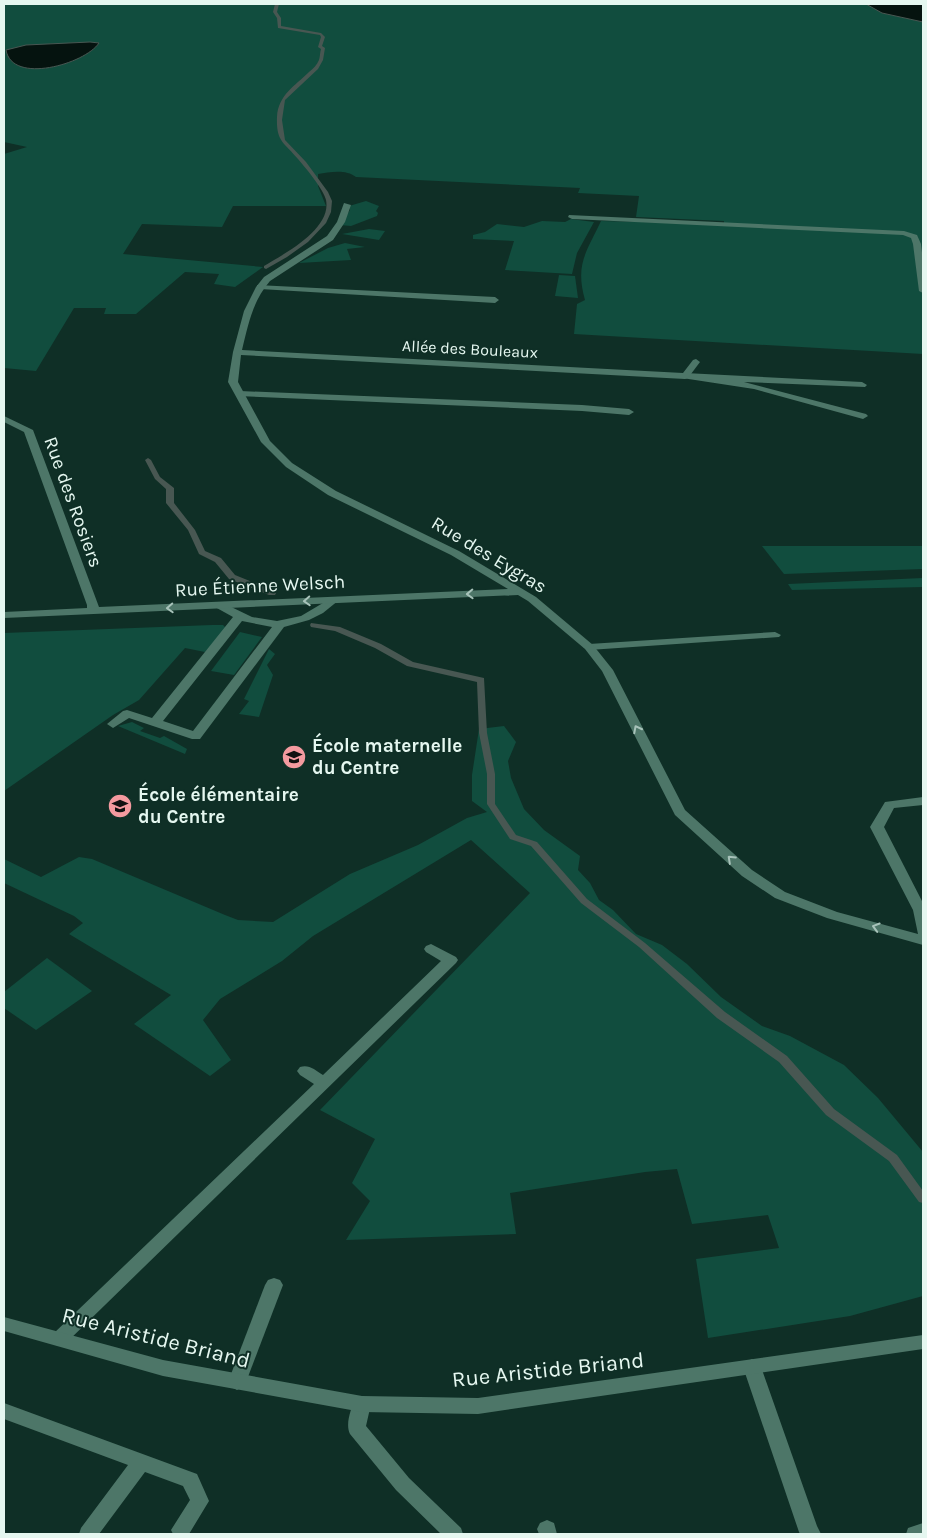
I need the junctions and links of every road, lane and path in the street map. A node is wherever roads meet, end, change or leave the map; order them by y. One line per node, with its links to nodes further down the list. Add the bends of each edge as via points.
1 (347, 204): 3 (street, Rue des Eygras, via 341,222 330,238 280,269)
2 (572, 217): 4 (street, via 904,233 914,237 917,244)
3 (260, 287): 5 (street); 6 (street, Rue des Eygras, via 248,311)
4 (923, 291)
5 (495, 300)
6 (237, 352): 8 (street, Allée des Bouleaux); 10 (street, Rue des Eygras, via 233,382)
7 (696, 362): 8 (street)
8 (685, 376): 9 (street); 12 (street, via 755,386)
9 (862, 384)
10 (240, 394): 11 (street); 14 (street, Rue des Eygras, via 266,442 288,464 332,492 455,553)
11 (629, 412)
12 (863, 416)
13 (4, 419): 17 (street, Rue des Rosiers, via 28,430)
14 (518, 592): 15 (street, Rue Étienne Welsch, one-way to 15); 22 (street, Rue des Eygras, via 532,599)
15 (333, 600): 16 (street, Rue Étienne Welsch, one-way to 16); 20 (street, via 317,614 298,622)
16 (219, 606): 17 (street, Rue Étienne Welsch, one-way to 17); 19 (street)
17 (93, 612): 18 (street, Rue Étienne Welsch)
18 (4, 616)
19 (238, 618): 20 (street); 23 (street)
20 (280, 624): 23 (street, via 196,736)
21 (775, 635): 22 (street)
22 (589, 647): 27 (street, Rue des Eygras, one-way to 22, via 814,908 780,895 746,873 680,812 606,670)
23 (155, 723): 24 (street, via 126,714)
24 (113, 724)
25 (923, 801): 26 (street, via 890,805 877,826 920,910)
26 (923, 932)
27 (923, 940)
28 (431, 949): 30 (street, via 452,960)
29 (305, 1071): 30 (street)
30 (323, 1082): 33 (street)
31 (274, 1285): 36 (street)
32 (4, 1324): 33 (street, Rue Aristide Briand)
33 (59, 1339): 36 (street, Rue Aristide Briand, via 163,1368)
34 (923, 1342): 35 (street, Rue Aristide Briand)
35 (752, 1367): 37 (street, Rue Aristide Briand, via 478,1406); 44 (street)
36 (236, 1382): 37 (street, Rue Aristide Briand)
37 (362, 1404): 43 (street, via 356,1428 389,1470)
38 (4, 1411): 39 (street)
39 (141, 1462): 40 (street, via 190,1480 200,1501); 42 (street)
40 (181, 1530)
41 (923, 1532): 45 (street)
42 (88, 1534)
43 (454, 1534)
44 (809, 1534)
45 (915, 1534)

